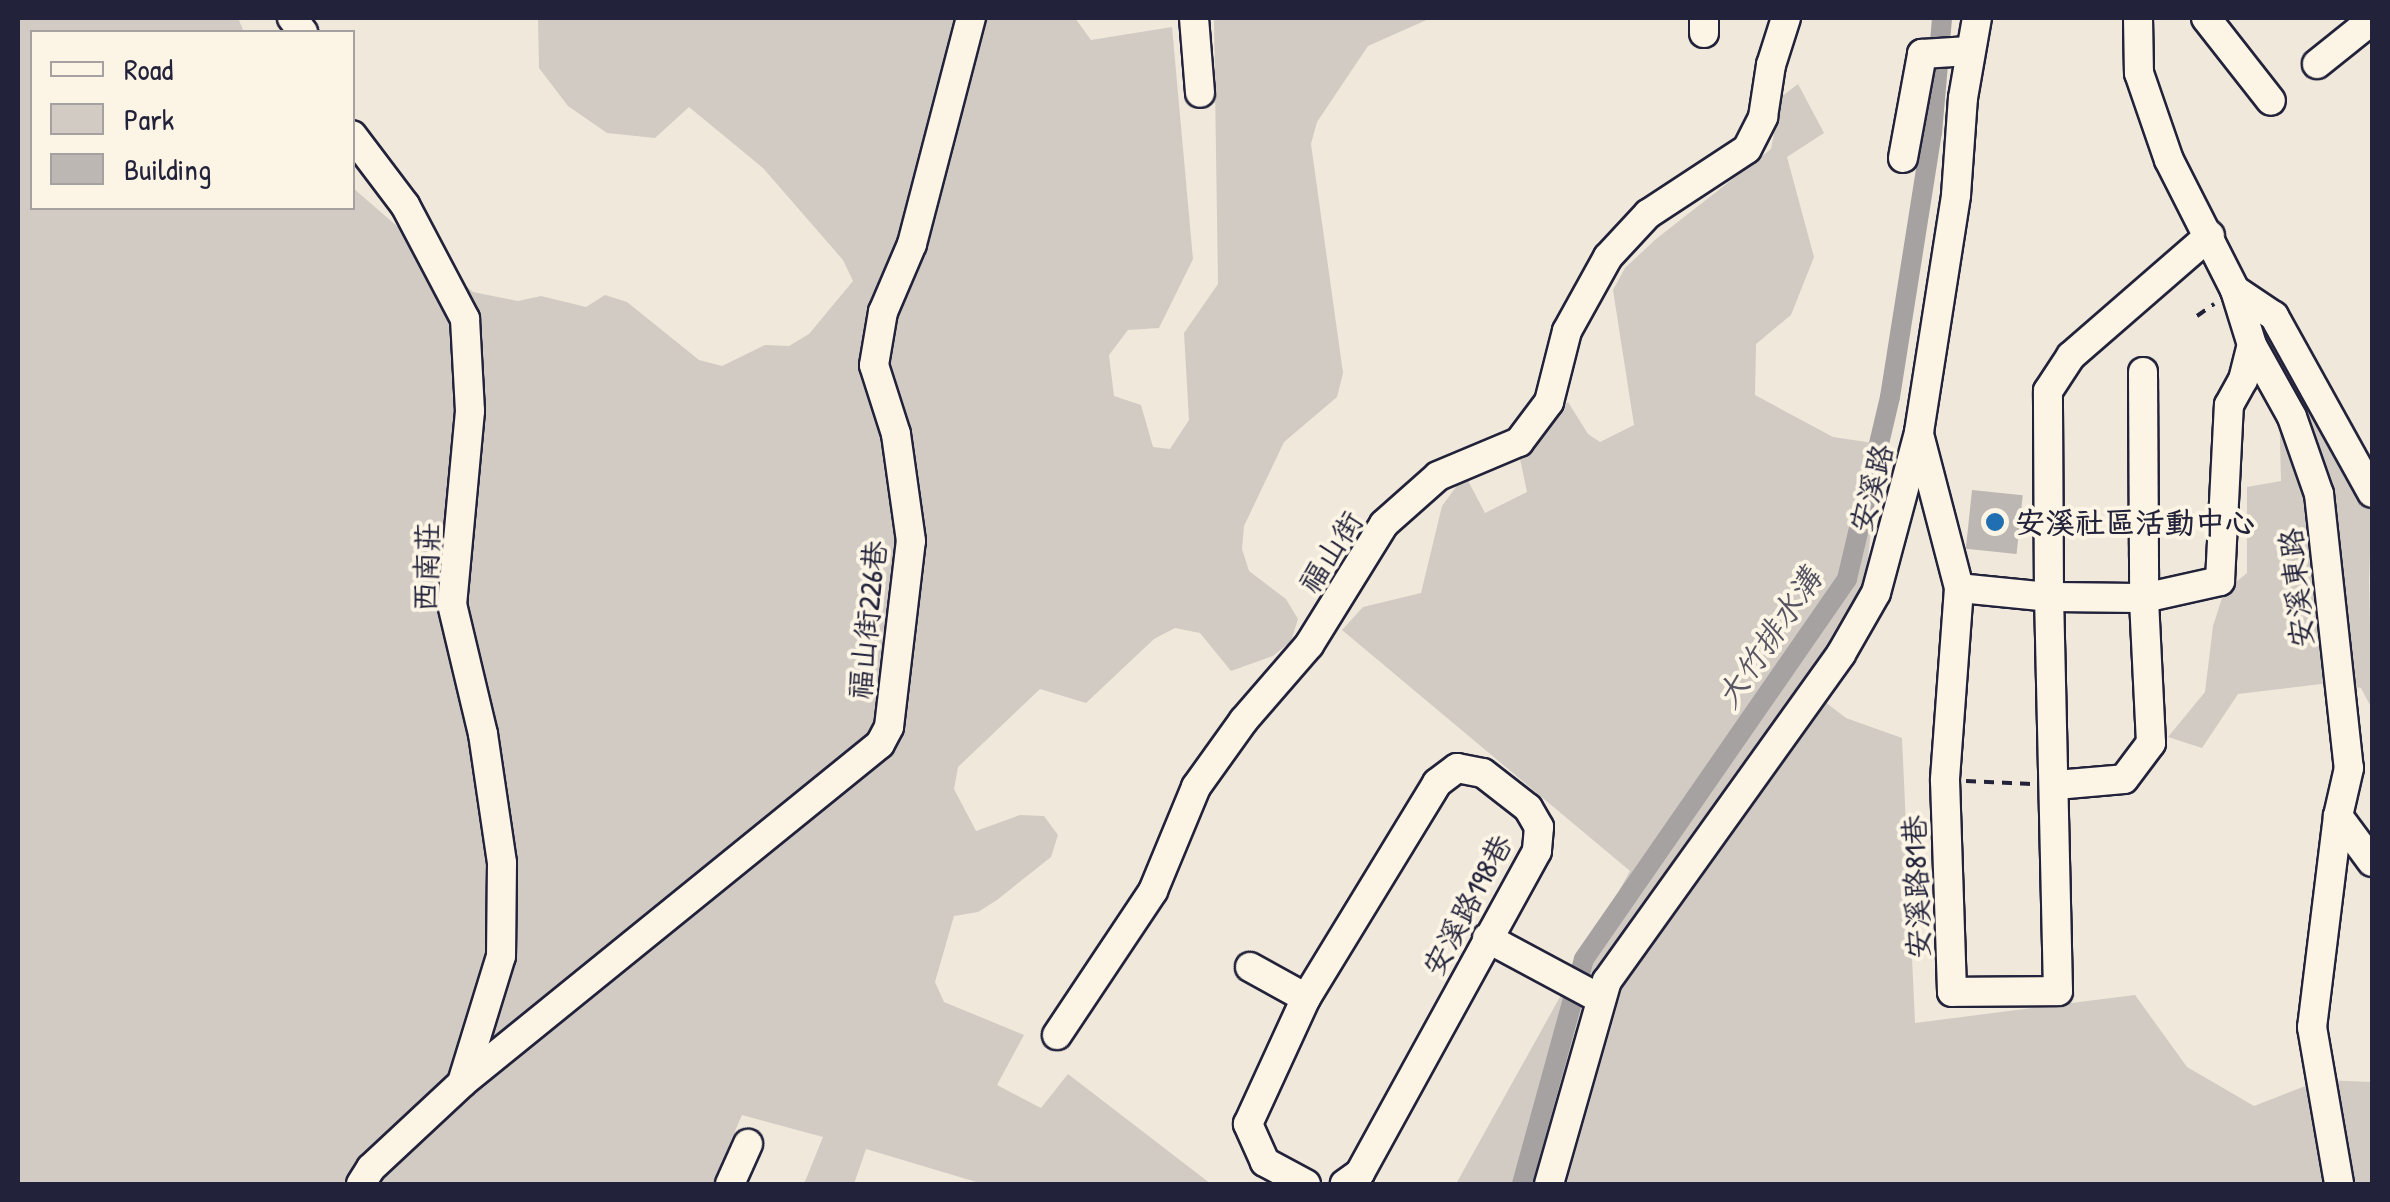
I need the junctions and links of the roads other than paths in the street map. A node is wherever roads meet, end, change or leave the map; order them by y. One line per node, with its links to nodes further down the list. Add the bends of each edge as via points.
1 (970, 18): 32 (street, 福山街226巷, via 912,244 883,312 874,365 896,434 911,541 889,726 880,744)
2 (1194, 18): 10 (street)
3 (1786, 18): 31 (street, 福山街, via 1763,116 1746,150 1648,214 1608,257 1567,331 1549,402 1519,442 1438,476 1384,524 1309,645 1196,787 1153,890)
4 (1976, 18): 8 (street, 安溪路)
5 (2138, 18): 14 (street, 安溪東路, via 2139,73 2169,160)
6 (2206, 18): 11 (street)
7 (2372, 20): 9 (street)
8 (1964, 52): 13 (street, via 1922,54); 18 (street, 安溪路, via 1956,195)
9 (2317, 64)
10 (1200, 93)
11 (2271, 101)
12 (355, 139): 32 (street, 西南莊, via 405,205 465,319 470,411 452,604 483,734 502,882 501,956)
13 (1903, 158)
14 (2210, 235): 15 (street, 安溪東路); 21 (street, 安溪路81巷, via 2071,356 2048,391)
15 (2235, 290): 16 (street, 安溪東路); 19 (street, via 2274,316)
16 (2252, 345): 22 (street, via 2229,405 2220,582); 23 (street, 安溪東路, via 2292,417 2319,494)
17 (2143, 372): 22 (street)
18 (1919, 432): 20 (street, 安溪路81巷); 29 (street, 安溪路, via 1876,592 1859,624 1616,967)
19 (2372, 493)
20 (1959, 588): 21 (street); 24 (street, 安溪路81巷, via 1945,780 1952,992 2058,992)
21 (2049, 597): 22 (street); 24 (street, 安溪路81巷)
22 (2144, 598): 24 (street, via 2151,743 2124,779)
23 (2360, 772): 25 (street, 安溪東路)
24 (2056, 785)
25 (2338, 816): 26 (street); 39 (street, 安溪東路, via 2312,1027)
26 (2372, 862)
27 (1487, 938): 29 (street); 30 (street, 安溪路198巷, via 1537,851 1539,827 1528,808 1483,773 1457,768 1437,784); 37 (street, 安溪路198巷, via 1360,1173)
28 (1250, 967): 30 (street)
29 (1587, 993): 38 (street, 安溪路)
30 (1306, 998): 36 (street, 安溪路198巷, via 1248,1124 1265,1162)
31 (1057, 1035)
32 (462, 1083): 34 (street, 福山街226巷)
33 (748, 1144): 35 (street)
34 (361, 1184)
35 (730, 1184)
36 (1306, 1184)
37 (1345, 1184)
38 (1549, 1184)
39 (2338, 1184)

